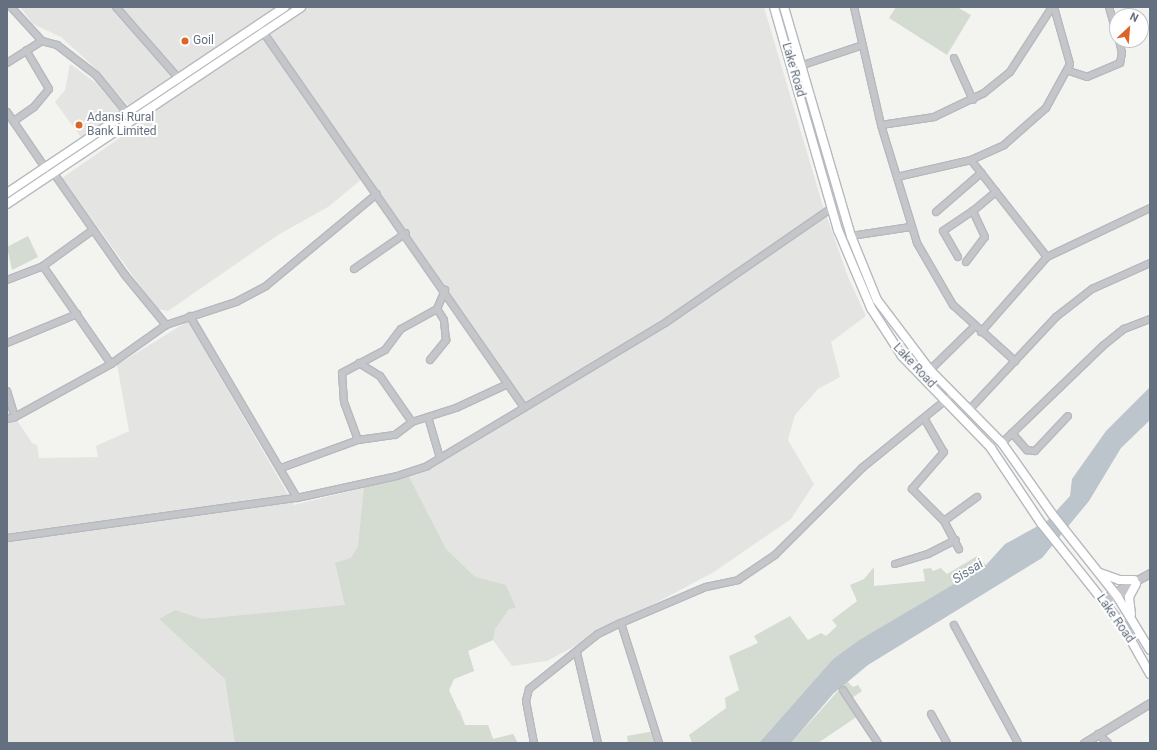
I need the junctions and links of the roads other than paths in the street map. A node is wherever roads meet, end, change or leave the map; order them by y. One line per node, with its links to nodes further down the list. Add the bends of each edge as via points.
1 (11, 7): 10 (street)
2 (116, 7): 18 (street)
3 (286, 7): 9 (main road)
4 (301, 7): 9 (main road)
5 (774, 7): 33 (main road, Lake Road)
6 (784, 7): 16 (main road, Lake Road)
7 (854, 7): 11 (street)
8 (1053, 7): 17 (street, via 1070,53); 19 (street, via 1010,72)
9 (261, 29): 18 (main road); 27 (main road); 31 (street)
10 (42, 41): 13 (street); 21 (street, via 57,45 77,59)
11 (863, 45): 16 (street); 23 (street)
12 (1121, 48): 17 (street, via 1120,63 1087,77)
13 (26, 50): 15 (street); 22 (street, via 49,89 34,107)
14 (954, 58): 19 (street)
15 (7, 63)
16 (800, 66): 40 (main road, Lake Road)
17 (1069, 71): 24 (street, via 1046,108 1026,129 1004,145)
18 (180, 80): 21 (main road)
19 (973, 100): 23 (street, via 934,117)
20 (7, 112): 22 (street)
21 (128, 114): 25 (main road)
22 (14, 121): 25 (street)
23 (881, 125): 28 (street)
24 (971, 160): 26 (street); 28 (street)
25 (46, 169): 30 (main road)
26 (981, 173): 29 (street); 36 (street)
27 (55, 175): 32 (main road); 38 (street)
28 (897, 177): 37 (street)
29 (996, 192): 35 (street); 42 (street)
30 (7, 193)
31 (377, 194): 39 (street); 51 (street, via 266,286 236,302)
32 (7, 204)
33 (832, 208): 64 (main road, Lake Road, via 853,271 871,308 902,356); 65 (street, via 665,324)
34 (1150, 208): 42 (street)
35 (973, 211): 41 (street, via 943,231); 43 (street, via 984,237)
36 (936, 212)
37 (910, 227): 40 (street); 54 (street, via 953,305)
38 (93, 230): 45 (street); 53 (street)
39 (406, 233): 46 (street); 48 (street)
40 (851, 236): 61 (main road, Lake Road, via 876,300)
41 (958, 257)
42 (1047, 257): 55 (street)
43 (966, 262)
44 (1150, 262): 58 (street, via 1092,289 1056,317)
45 (43, 266): 47 (street); 50 (street)
46 (354, 269)
47 (7, 280)
48 (445, 290): 49 (street); 62 (street)
49 (437, 309): 57 (street, via 444,320 446,340); 59 (street, via 401,329 385,350)
50 (77, 314): 56 (street); 60 (street)
51 (190, 316): 53 (street); 77 (street)
52 (1150, 319): 73 (street, via 1124,329 1104,345)
53 (166, 325): 60 (street)
54 (975, 326): 55 (street); 61 (street)
55 (981, 332): 58 (street)
56 (7, 342)
57 (430, 360)
58 (1015, 361): 66 (street)
59 (359, 363): 72 (street, via 380,376); 74 (street, via 346,368 340,383 348,419)
60 (111, 364): 68 (street)
61 (930, 370): 64 (main road, Lake Road)
62 (508, 384): 65 (street); 69 (street)
63 (7, 391): 68 (street)
64 (950, 397): 66 (main road, Lake Road); 70 (street); 89 (main road, Lake Road, via 991,448 1041,523)
65 (524, 408): 76 (street)
66 (969, 410): 75 (main road, Lake Road)
67 (1068, 416): 73 (street, via 1035,451 1027,450)
68 (16, 417): 71 (street)
69 (428, 417): 72 (street); 76 (street)
70 (924, 418): 80 (street, via 944,452 912,489); 91 (street, via 846,483 790,542 738,580 706,587)
71 (7, 419)
72 (412, 422): 74 (street, via 395,435)
73 (1012, 433): 75 (street)
74 (358, 440): 77 (street)
75 (1002, 443): 85 (main road, Lake Road, via 1052,514)
76 (440, 458): 79 (street, via 397,476)
77 (281, 468): 79 (street)
78 (977, 497): 80 (street)
79 (297, 498): 81 (street)
80 (944, 521): 82 (street)
81 (7, 538)
82 (956, 540): 83 (street); 84 (street, via 928,554)
83 (959, 549)
84 (895, 564)
85 (1098, 572): 87 (main road, via 1119,580); 88 (main road, Lake Road)
86 (1150, 573): 87 (street)
87 (1136, 581): 88 (street); 90 (main road, via 1129,597)
88 (1115, 594): 89 (street); 90 (main road, Lake Road)
89 (1104, 602): 95 (main road, Lake Road)
90 (1132, 619): 93 (main road, Lake Road)
91 (621, 623): 94 (street, via 598,634); 102 (street)
92 (954, 625): 105 (street)
93 (1150, 650)
94 (577, 653): 100 (street, via 529,689 526,701); 101 (street)
95 (1150, 674)
96 (843, 690): 103 (street)
97 (1150, 703): 99 (street)
98 (931, 714): 104 (street)
99 (1098, 734): 106 (street); 107 (street)
100 (534, 743)
101 (598, 743)
102 (659, 743)
103 (878, 743)
104 (947, 743)
105 (1018, 743)
106 (1084, 743)
107 (1108, 743)

